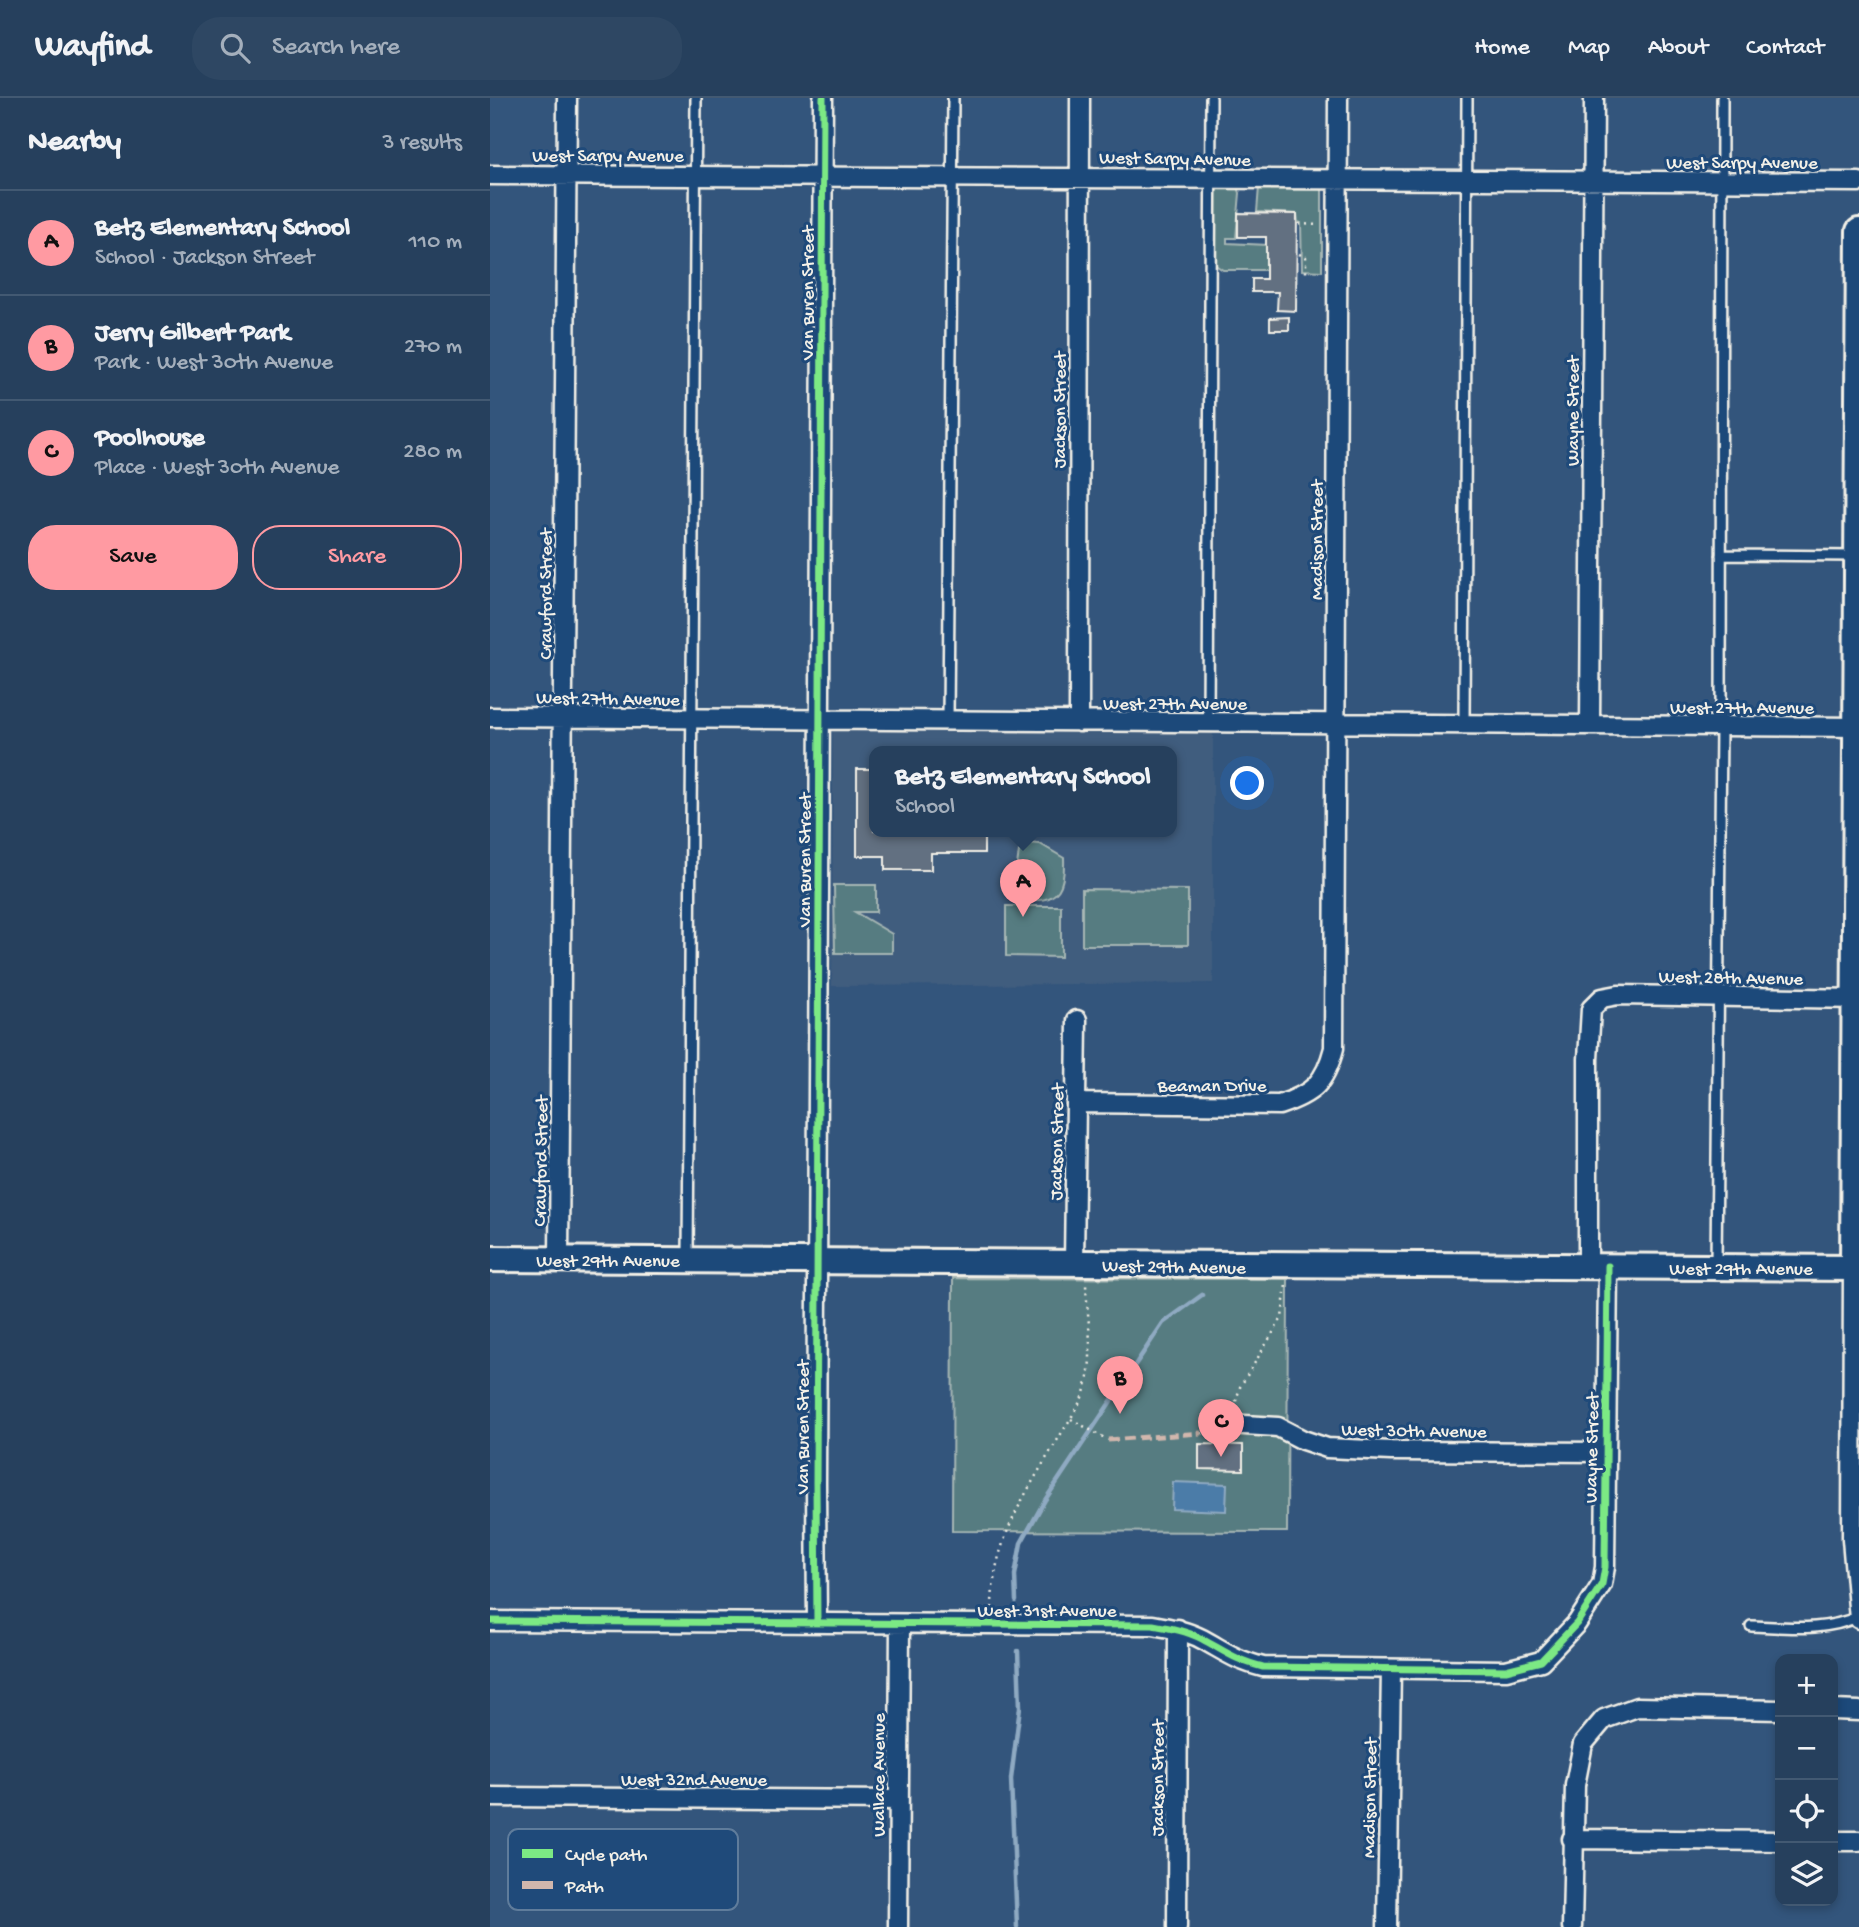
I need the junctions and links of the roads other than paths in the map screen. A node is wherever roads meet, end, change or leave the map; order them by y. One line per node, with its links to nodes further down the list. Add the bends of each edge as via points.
1 (567, 98): 12 (street, Crawford Street)
2 (696, 98): 13 (lane)
3 (823, 98): 14 (street, Van Buren Street)
4 (953, 98): 16 (lane)
5 (1080, 98): 15 (street, Jackson Street)
6 (1211, 98): 17 (lane)
7 (1338, 98): 18 (street, Madison Street)
8 (1467, 98): 19 (lane)
9 (1594, 98): 20 (street, Wayne Street)
10 (1722, 98): 21 (lane)
11 (490, 174): 12 (street, West Sarpy Avenue)
12 (566, 175): 13 (street, West Sarpy Avenue); 27 (street, Crawford Street)
13 (695, 176): 14 (street, West Sarpy Avenue); 28 (lane)
14 (823, 177): 16 (street, West Sarpy Avenue); 29 (street, Van Buren Street)
15 (1080, 177): 16 (street, West Sarpy Avenue); 17 (street, West Sarpy Avenue); 31 (street, Jackson Street)
16 (953, 178): 30 (lane)
17 (1210, 179): 18 (street, West Sarpy Avenue); 32 (lane)
18 (1337, 179): 19 (street, West Sarpy Avenue); 33 (street, Madison Street)
19 (1466, 181): 20 (street, West Sarpy Avenue); 34 (lane)
20 (1593, 181): 21 (street, West Sarpy Avenue); 35 (street, Wayne Street)
21 (1721, 181): 22 (street, West Sarpy Avenue); 24 (lane)
22 (1859, 182)
23 (1859, 231): 25 (street)
24 (1721, 555): 25 (lane); 36 (lane)
25 (1857, 556): 37 (street)
26 (490, 717): 27 (street, West 27th Avenue)
27 (564, 717): 28 (street, West 27th Avenue); 45 (street, Crawford Street)
28 (692, 719): 29 (street, West 27th Avenue); 46 (lane)
29 (819, 719): 30 (street, West 27th Avenue); 47 (street, Van Buren Street)
30 (948, 720): 31 (street, West 27th Avenue)
31 (1079, 722): 32 (street, West 27th Avenue)
32 (1208, 723): 33 (street, West 27th Avenue)
33 (1336, 724): 34 (street, West 27th Avenue); 38 (street, Madison Street)
34 (1464, 724): 35 (street, West 27th Avenue)
35 (1590, 725): 36 (street, West 27th Avenue)
36 (1721, 727): 37 (street, West 27th Avenue); 40 (lane)
37 (1857, 727): 41 (street)
38 (1334, 982): 43 (street, Beaman Drive, via 1334,1048 1329,1068 1302,1098 1279,1105 1248,1106)
39 (1602, 998): 40 (street, West 28th Avenue); 49 (street, Wayne Street, via 1591,1009 1588,1059)
40 (1717, 998): 41 (street, West 28th Avenue); 50 (lane)
41 (1856, 999): 51 (street)
42 (1077, 1020): 43 (street, Jackson Street)
43 (1076, 1103): 48 (street, Jackson Street)
44 (490, 1259): 45 (street, West 29th Avenue)
45 (559, 1259): 46 (street, West 29th Avenue)
46 (688, 1260): 47 (street, West 29th Avenue)
47 (818, 1262): 48 (street, West 29th Avenue); 57 (street, Van Buren Street)
48 (1080, 1264): 49 (street, West 29th Avenue)
49 (1598, 1266): 50 (street, West 29th Avenue); 54 (street, Wayne Street)
50 (1716, 1266): 51 (street, West 29th Avenue)
51 (1856, 1268): 52 (street)
52 (1856, 1349): 55 (street, via 1852,1539)
53 (1227, 1424): 54 (street, West 30th Avenue, via 1278,1427 1327,1448)
54 (1605, 1452): 58 (street, Wayne Street, via 1605,1567 1602,1584)
55 (1859, 1617): 60 (lane, via 1815,1627)
56 (490, 1621): 57 (street, West 31st Avenue)
57 (817, 1622): 59 (street, West 31st Avenue)
58 (1577, 1623): 62 (street, West 31st Avenue, via 1541,1661 1526,1667)
59 (900, 1624): 61 (street, West 31st Avenue, via 1153,1625); 67 (street, Wallace Avenue)
60 (1751, 1626)
61 (1178, 1629): 62 (street, West 31st Avenue, via 1239,1661 1263,1667); 73 (street, Jackson Street)
62 (1391, 1669): 74 (street, Madison Street)
63 (1775, 1710): 68 (street, via 1637,1707 1605,1719 1583,1744)
64 (1838, 1710): 65 (street)
65 (1859, 1711)
66 (490, 1797): 67 (street, West 32nd Avenue)
67 (897, 1800): 72 (street, Wallace Avenue)
68 (1572, 1839): 69 (street); 75 (street)
69 (1775, 1841)
70 (1838, 1841): 71 (street)
71 (1859, 1841)
72 (898, 1927)
73 (1177, 1927)
74 (1387, 1927)
75 (1572, 1927)

